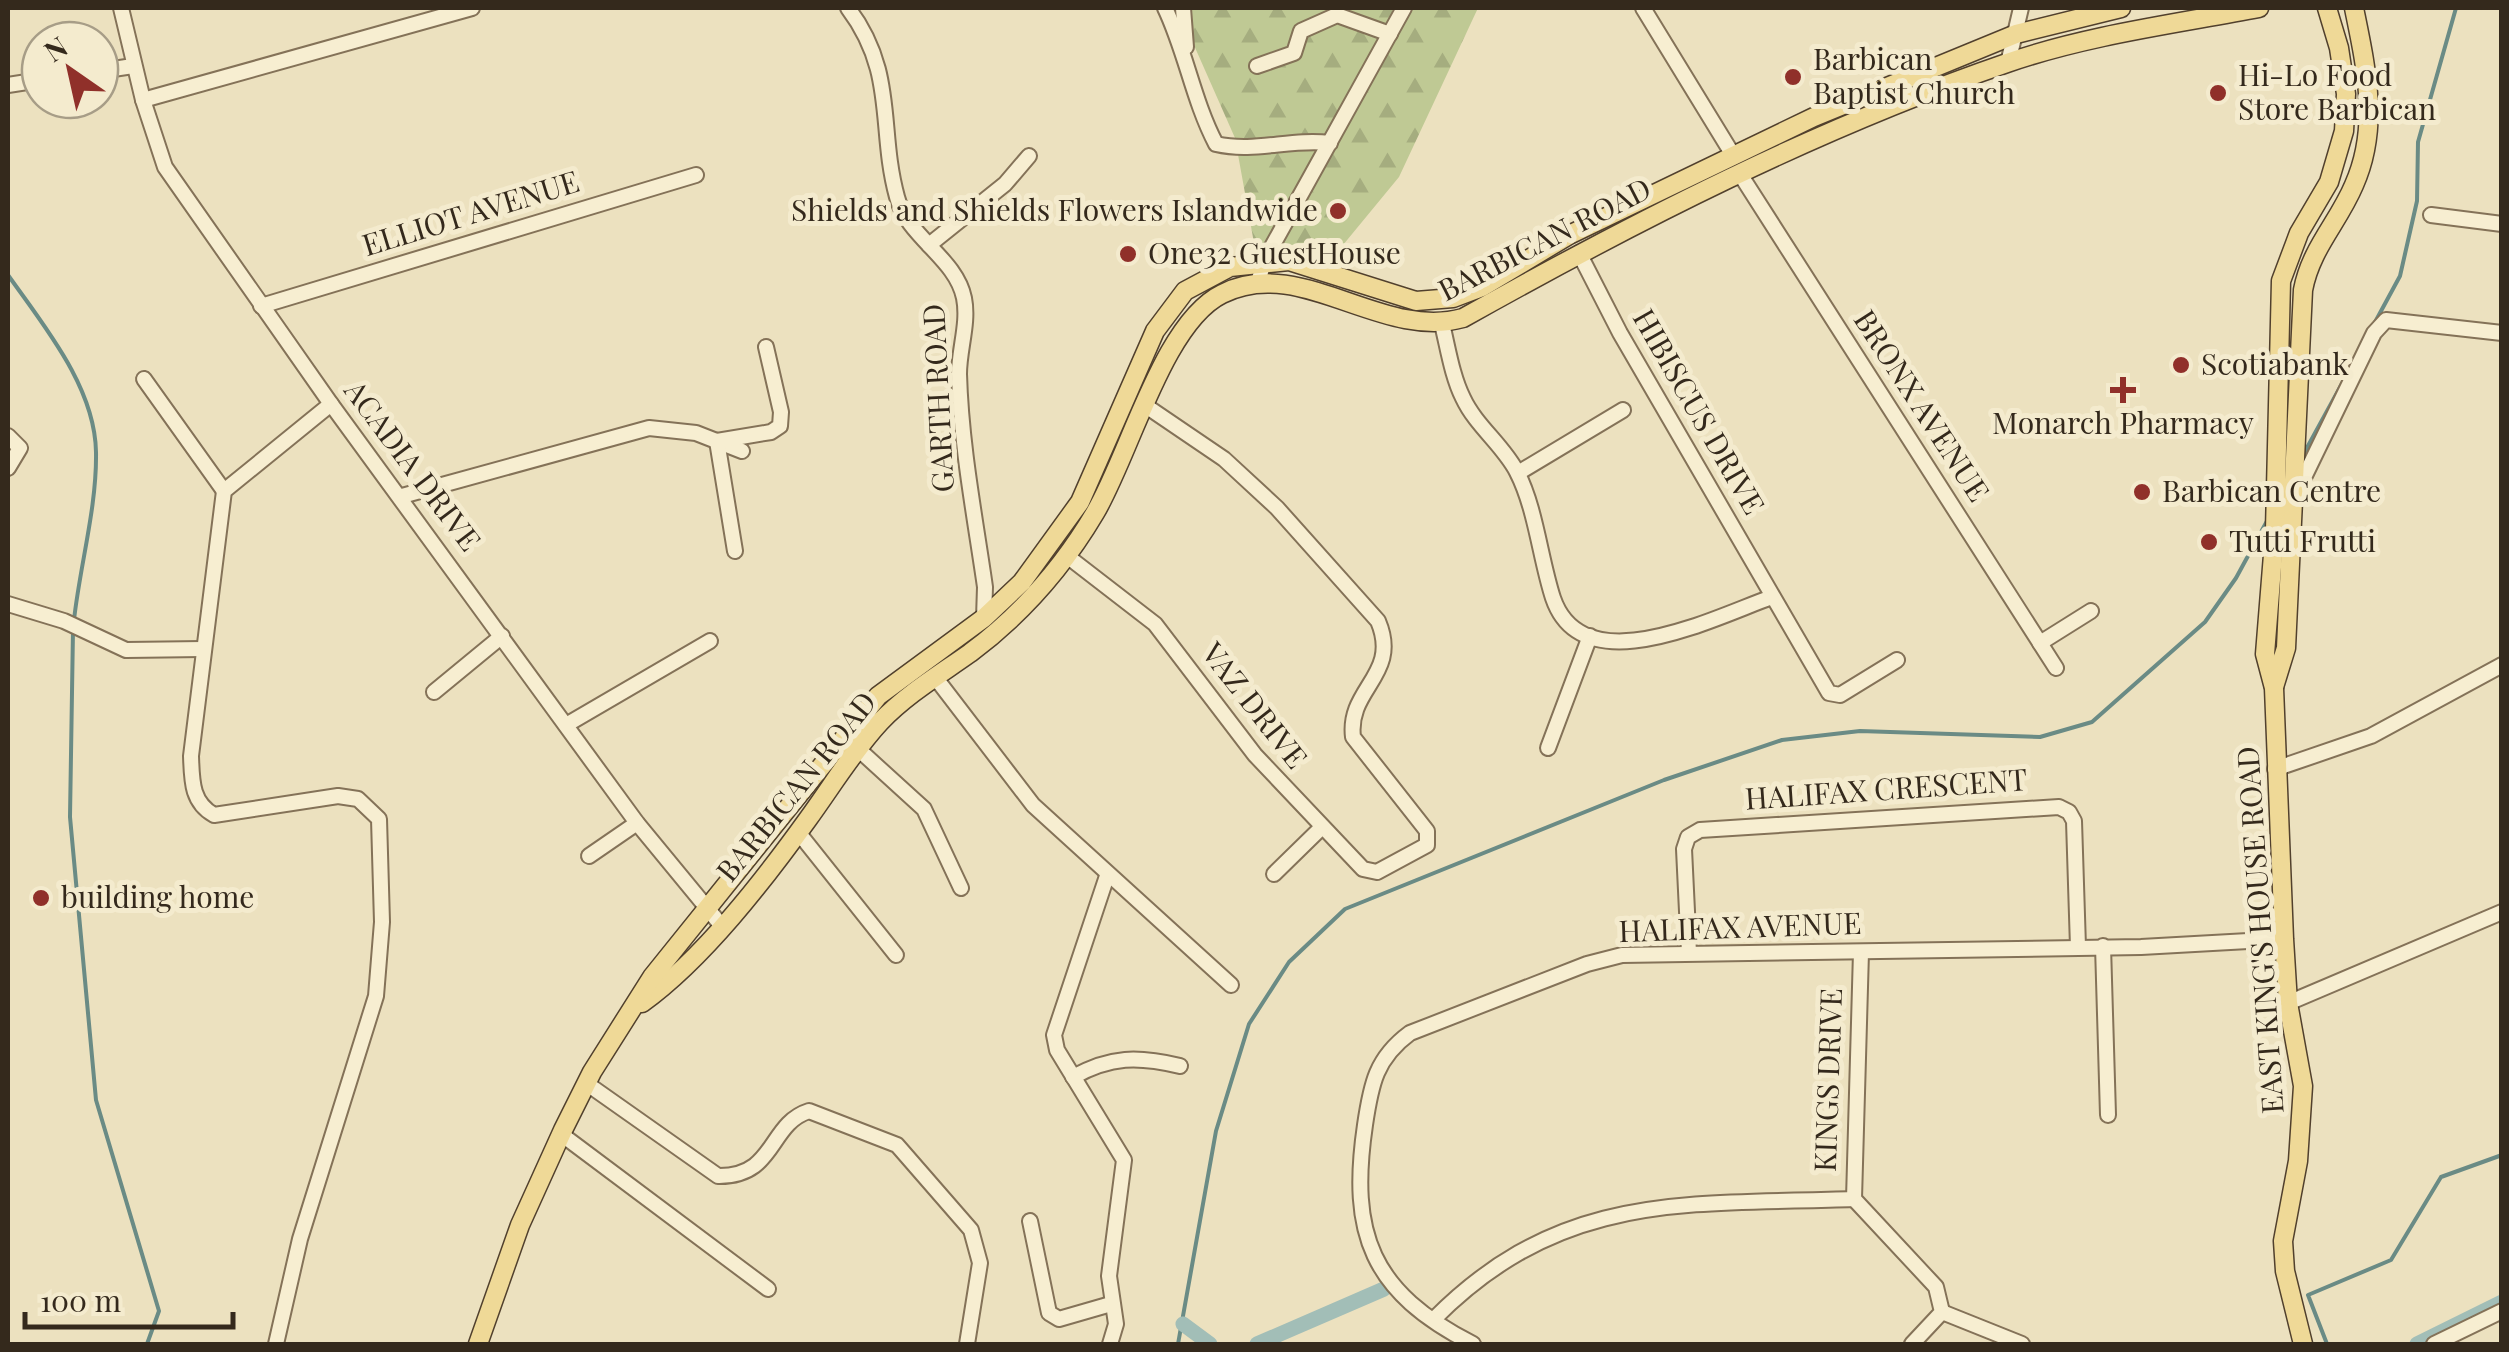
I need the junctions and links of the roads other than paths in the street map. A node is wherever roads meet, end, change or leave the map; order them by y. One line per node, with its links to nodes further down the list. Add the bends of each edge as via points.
1 (121, 8): 17 (street, ACADIA DRIVE)
2 (472, 8): 20 (street)
3 (848, 8): 28 (street, GARTH ROAD, via 881,76 897,198)
4 (1165, 8): 16 (street)
5 (1182, 8): 16 (street)
6 (1404, 8): 13 (street)
7 (1643, 8): 23 (street)
8 (2021, 8): 14 (street)
9 (2121, 8): 14 (main road, BARBICAN ROAD)
10 (2260, 8): 15 (main road, BARBICAN ROAD, via 2105,36)
11 (2327, 8): 63 (main road, EAST KING'S HOUSE ROAD, via 2342,64 2344,132 2281,281 2275,530 2264,654)
12 (2354, 8): 46 (main road, EAST KING'S HOUSE ROAD, via 2370,117 2354,186 2308,266)
13 (1390, 34): 18 (street, via 1337,16 1301,31 1294,53); 21 (street)
14 (2016, 34): 15 (street); 23 (main road, BARBICAN ROAD)
15 (2008, 62): 24 (main road, BARBICAN ROAD)
16 (1188, 64): 21 (street, via 1198,108 1216,144 1240,150)
17 (133, 66): 19 (street); 20 (street, ACADIA DRIVE)
18 (1256, 66)
19 (120, 68)
20 (142, 100): 32 (street, ACADIA DRIVE, via 165,167)
21 (1330, 143): 30 (street)
22 (1029, 156): 28 (street)
23 (1732, 156): 30 (main road, BARBICAN ROAD, via 1452,298 1416,301 1317,267)
24 (1740, 174): 29 (main road, BARBICAN ROAD); 57 (street, BRONX AVENUE)
25 (696, 175): 32 (street, ELLIOT AVENUE)
26 (2431, 215): 27 (street)
27 (2502, 224)
28 (929, 245): 53 (street, GARTH ROAD, via 964,296 959,371)
29 (1579, 253): 33 (main road, BARBICAN ROAD); 50 (street, HIBISCUS DRIVE)
30 (1264, 261): 31 (street); 53 (main road, BARBICAN ROAD, via 1209,276 1170,308 1080,502 1022,582)
31 (1258, 283): 33 (main road, BARBICAN ROAD); 38 (main road, BARBICAN ROAD, via 1220,295 1194,313)
32 (261, 306): 37 (street, ACADIA DRIVE)
33 (1442, 324): 44 (street, via 1462,396)
34 (2502, 333): 46 (street, via 2386,320)
35 (766, 347): 41 (street, via 780,426)
36 (144, 379): 45 (street)
37 (330, 404): 45 (street); 47 (street, ACADIA DRIVE)
38 (1146, 406): 49 (main road, BARBICAN ROAD); 70 (street, VAZ DRIVE, via 1224,459 1278,508 1386,637 1386,658 1351,722 1353,737 1429,834 1428,845 1376,872 1362,869)
39 (1622, 410): 44 (street)
40 (8, 436): 43 (street, via 20,448)
41 (718, 441): 42 (street); 47 (street, via 649,428); 48 (street)
42 (742, 451)
43 (8, 468)
44 (1518, 473): 55 (street, via 1559,614)
45 (224, 491): 58 (street)
46 (2294, 493): 63 (main road, EAST KING'S HOUSE ROAD, via 2286,648)
47 (402, 496): 54 (street, ACADIA DRIVE)
48 (735, 551)
49 (1067, 556): 62 (main road, BARBICAN ROAD, via 1000,629); 70 (street, VAZ DRIVE, via 1155,624)
50 (1772, 596): 55 (street, via 1647,641 1619,644); 59 (street, HIBISCUS DRIVE, via 1830,692 1840,695)
51 (8, 604): 58 (street, via 126,650)
52 (2091, 612): 57 (street)
53 (984, 618): 77 (main road, BARBICAN ROAD, via 878,696)
54 (502, 636): 64 (street); 65 (street, ACADIA DRIVE)
55 (1590, 636): 67 (street)
56 (710, 641): 65 (street)
57 (2040, 643): 61 (street, BRONX AVENUE)
58 (204, 649): 98 (street, via 190,756 192,788 205,810 338,796 371,807 379,819 376,996 300,1239)
59 (1897, 660)
60 (2502, 665): 68 (street, via 2371,736)
61 (2056, 668)
62 (935, 677): 66 (main road, BARBICAN ROAD); 74 (street, via 1033,804)
63 (2274, 688): 68 (main road, EAST KING'S HOUSE ROAD)
64 (434, 692)
65 (566, 725): 69 (street, ACADIA DRIVE)
66 (857, 748): 71 (main road, BARBICAN ROAD); 75 (street, via 924,810)
67 (1548, 748)
68 (2275, 769): 78 (main road, EAST KING'S HOUSE ROAD)
69 (637, 823): 72 (street); 77 (street, ACADIA DRIVE)
70 (1320, 829): 73 (street)
71 (798, 832): 77 (main road, BARBICAN ROAD); 83 (street)
72 (590, 856)
73 (1274, 874)
74 (1107, 876): 84 (street); 87 (street, via 1054,1035)
75 (961, 888)
76 (2502, 912): 85 (street)
77 (715, 918): 88 (main road, BARBICAN ROAD, via 669,984 638,1006)
78 (2284, 940): 79 (street, HALIFAX AVENUE); 85 (main road, EAST KING'S HOUSE ROAD)
79 (2103, 946): 80 (street, HALIFAX AVENUE); 89 (street)
80 (2078, 947): 81 (street, HALIFAX AVENUE); 82 (street, HALIFAX CRESCENT, via 2074,821 2060,807 1700,830 1684,849)
81 (1860, 952): 82 (street, HALIFAX AVENUE); 91 (street, KINGS DRIVE)
82 (1689, 953): 97 (street, HALIFAX AVENUE, via 1622,955 1586,964 1410,1033 1390,1048 1372,1077 1356,1181 1362,1222 1386,1278)
83 (896, 955)
84 (1232, 986)
85 (2288, 1003): 105 (main road, EAST KING'S HOUSE ROAD, via 2303,1086 2298,1161 2282,1241)
86 (1180, 1066): 87 (street, via 1110,1059)
87 (1073, 1077): 94 (street, via 1124,1160)
88 (586, 1083): 90 (main road, BARBICAN ROAD); 100 (street, via 718,1176 762,1162 802,1113 826,1114 896,1145 971,1230 980,1263)
89 (2108, 1115)
90 (561, 1134): 93 (street); 99 (main road, BARBICAN ROAD)
91 (1854, 1199): 96 (street, KINGS DRIVE, via 1936,1287); 97 (street, via 1613,1214 1514,1253)
92 (1030, 1221): 94 (street, via 1049,1313 1059,1318)
93 (768, 1289)
94 (1110, 1304): 101 (street, via 1116,1324)
95 (2502, 1311): 106 (street)
96 (1942, 1312): 103 (street); 104 (street)
97 (1434, 1319): 102 (street, HALIFAX AVENUE)
98 (276, 1344)
99 (478, 1344)
100 (967, 1344)
101 (1110, 1344)
102 (1474, 1344)
103 (1912, 1344)
104 (2022, 1344)
105 (2303, 1344)
106 (2434, 1344)

